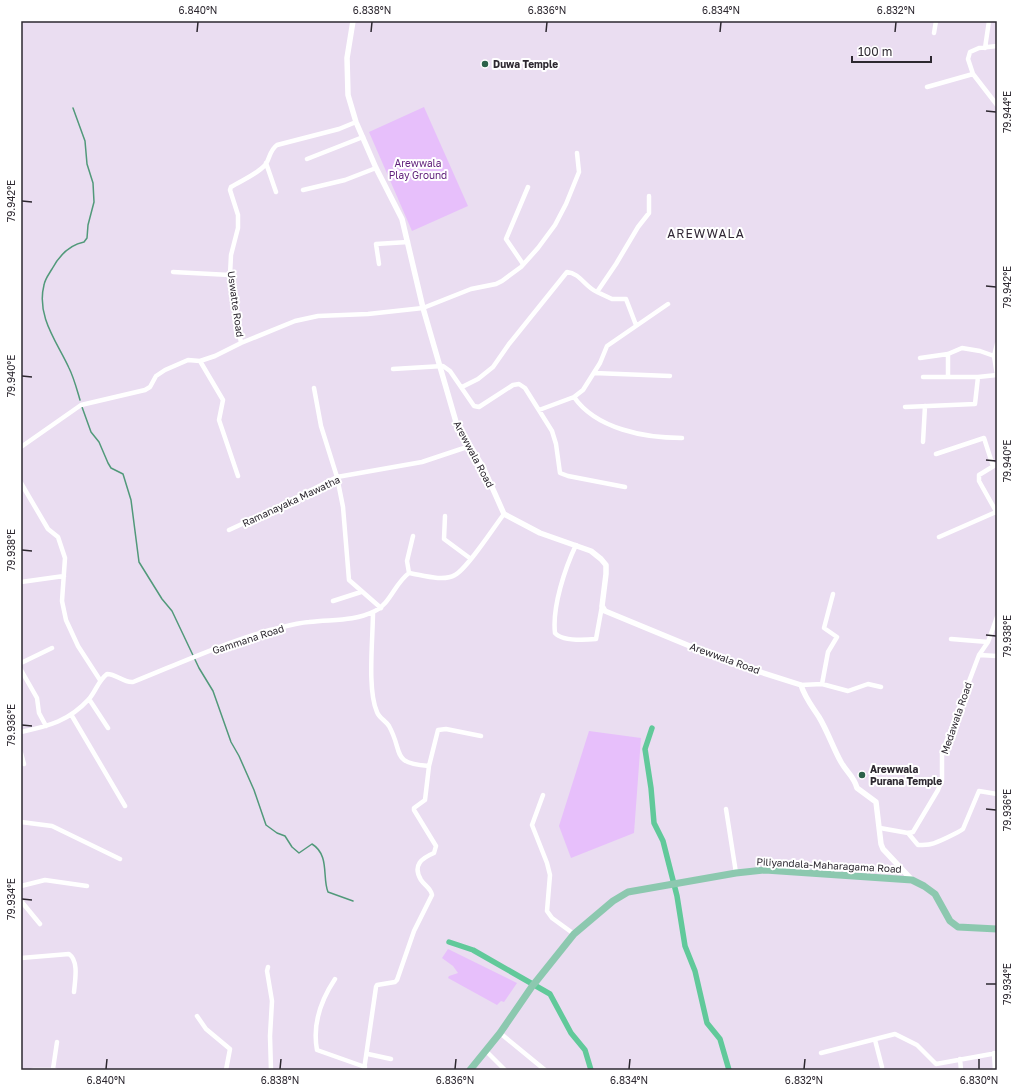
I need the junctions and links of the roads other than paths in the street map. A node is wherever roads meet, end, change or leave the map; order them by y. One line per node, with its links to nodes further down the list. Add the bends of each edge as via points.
1 (353, 21): 10 (street, Arewwala Road, via 347,58 347,79 348,95)
2 (936, 21): 4 (street)
3 (989, 21): 6 (street)
4 (934, 33)
5 (997, 46): 6 (street)
6 (985, 48): 7 (street, via 973,49 970,52 968,60)
7 (973, 74): 8 (street); 9 (street)
8 (927, 87)
9 (997, 105)
10 (356, 122): 11 (street, Arewwala Road); 14 (street, Uswatte Road, via 339,129 276,145 271,149)
11 (363, 138): 13 (street); 15 (street, Arewwala Road)
12 (577, 153): 22 (street, via 579,172 566,204 547,236)
13 (308, 159)
14 (266, 163): 18 (street); 24 (street, Uswatte Road, via 230,190 238,215)
15 (376, 168): 17 (street, via 345,180); 20 (street, Arewwala Road, via 402,219)
16 (528, 187): 22 (street, via 506,239)
17 (303, 190)
18 (276, 192)
19 (650, 196): 25 (street, via 649,213)
20 (408, 242): 21 (street, via 376,244); 27 (street, Arewwala Road)
21 (379, 264)
22 (523, 264): 27 (street, via 496,284 471,289)
23 (173, 272): 24 (street)
24 (230, 275): 29 (street, Uswatte Road)
25 (597, 292): 28 (street, via 612,299 626,299); 43 (street, via 574,272 567,272 509,344 494,367)
26 (668, 304): 28 (street)
27 (423, 308): 29 (street, via 318,316 295,321); 35 (street, Arewwala Road)
28 (636, 326): 37 (street, via 607,346)
29 (241, 343): 34 (street, Uswatte Road)
30 (997, 344): 32 (street)
31 (948, 354): 32 (street, via 962,348); 33 (street); 41 (street)
32 (994, 356): 38 (street)
33 (920, 358)
34 (200, 361): 52 (street, Uswatte Road, via 188,360 165,370 156,376 150,387 145,390 81,405); 55 (street, via 222,400 219,420)
35 (438, 365): 36 (street); 43 (street, via 450,370); 51 (street, Arewwala Road, via 456,422)
36 (393, 369)
37 (594, 373): 39 (street); 45 (street, via 583,390)
38 (997, 375): 42 (street)
39 (670, 376)
40 (923, 377): 41 (street)
41 (948, 377): 42 (street)
42 (978, 377): 46 (street, via 975,404)
43 (462, 387): 48 (street, via 474,406 479,407 513,384 519,384 525,388)
44 (314, 388): 56 (street, via 321,426)
45 (574, 397): 48 (street); 49 (street, via 581,407 607,423 639,435)
46 (925, 406): 47 (street); 50 (street)
47 (905, 407)
48 (539, 410): 58 (street, via 556,444 560,473)
49 (682, 438)
50 (923, 442)
51 (470, 446): 56 (street, Ramanayaka Mawatha, via 422,462); 60 (street, Arewwala Road, via 484,469)
52 (21, 447)
53 (936, 454): 54 (street, via 984,438)
54 (995, 465): 59 (street, via 979,474 979,481)
55 (238, 476)
56 (337, 477): 62 (street, Ramanayaka Mawatha); 70 (street, via 343,508 349,580)
57 (22, 485): 68 (street, via 48,529 58,537 65,558)
58 (624, 487)
59 (997, 513): 64 (street)
60 (504, 514): 65 (street, via 540,533); 66 (street)
61 (445, 516): 66 (street, via 444,539)
62 (229, 530)
63 (413, 536): 67 (street, via 407,561)
64 (938, 537)
65 (576, 545): 73 (street, via 595,553 606,565); 73 (street, via 558,597 555,633 570,638 596,639)
66 (471, 559): 67 (street, via 456,575 443,578)
67 (409, 573): 74 (street, Gammana Road, via 403,577)
68 (64, 576): 69 (street); 84 (street, via 62,601 66,620 78,646)
69 (21, 582)
70 (362, 592): 72 (street); 74 (street)
71 (833, 594): 85 (street, via 824,628 837,637 828,652)
72 (333, 601)
73 (602, 606): 86 (street, Arewwala Road, via 605,611 726,661)
74 (381, 608): 75 (street, Gammana Road)
75 (374, 612): 84 (street, Gammana Road, via 349,620 309,622 270,630 133,682 111,674); 96 (street, via 372,699 378,715 389,726 400,758 411,765)
76 (997, 617): 78 (street, Medawala Road)
77 (951, 638): 78 (street)
78 (988, 642): 80 (street, Medawala Road)
79 (52, 648): 82 (street)
80 (979, 655): 81 (street); 103 (street, Medawala Road, via 942,753 942,780 913,832)
81 (997, 656)
82 (21, 662)
83 (21, 670): 90 (street, via 37,698 39,713)
84 (100, 680): 88 (street)
85 (822, 684): 86 (street); 87 (street, via 848,691 868,684)
86 (801, 685): 102 (street, via 804,696 819,717 844,768 856,782 857,788 876,802)
87 (881, 686)
88 (89, 699): 89 (street); 91 (street)
89 (72, 716): 90 (street); 99 (street)
90 (46, 726): 92 (street)
91 (108, 728)
92 (21, 732)
93 (481, 736): 96 (street, via 446,729 438,730)
94 (21, 753): 95 (street)
95 (24, 764)
96 (429, 766): 124 (street, via 425,800 414,810 436,846 434,853 423,858 418,867 420,879 432,895 414,931 397,980 376,987)
97 (997, 794): 103 (street, via 979,791 963,829 958,833 931,844 918,845)
98 (544, 795): 112 (street, via 532,825 550,875 547,911 552,918)
99 (125, 806)
100 (726, 809): 105 (street)
101 (21, 822): 104 (street, via 52,826)
102 (880, 828): 103 (street); 106 (street, via 883,849)
103 (908, 833)
104 (120, 859)
105 (736, 873): 106 (main road, Piliyandala-Maharagama Road, via 765,870); 112 (main road, Piliyandala-Maharagama Road, via 628,892)
106 (912, 880): 111 (main road, Piliyandala-Maharagama Road, via 935,894 950,921 958,927)
107 (21, 886): 108 (street, via 44,880)
108 (87, 886)
109 (21, 901): 110 (street)
110 (40, 924)
111 (997, 929)
112 (574, 934): 118 (main road, Piliyandala-Maharagama Road, via 533,985)
113 (21, 958): 116 (street, via 69,954 73,956 76,967)
114 (268, 967): 132 (street, via 272,1001)
115 (335, 979): 129 (street, via 326,992 316,1018 317,1050)
116 (74, 992)
117 (197, 1016): 131 (street, via 206,1029 230,1050)
118 (500, 1033): 121 (main road, Piliyandala-Maharagama Road); 135 (street)
119 (875, 1040): 122 (street); 126 (street, via 895,1034 917,1045 936,1064); 127 (street)
120 (57, 1042): 128 (street)
121 (486, 1051): 133 (main road, Piliyandala-Maharagama Road); 134 (street)
122 (821, 1053)
123 (995, 1053): 126 (street); 137 (street)
124 (368, 1054): 125 (street); 129 (street)
125 (391, 1059)
126 (960, 1059): 136 (street)
127 (882, 1067)
128 (54, 1069): 130 (street)
129 (365, 1069)
130 (32, 1070)
131 (226, 1070)
132 (271, 1070)
133 (470, 1070)
134 (505, 1070)
135 (545, 1070)
136 (961, 1070)
137 (995, 1070)

